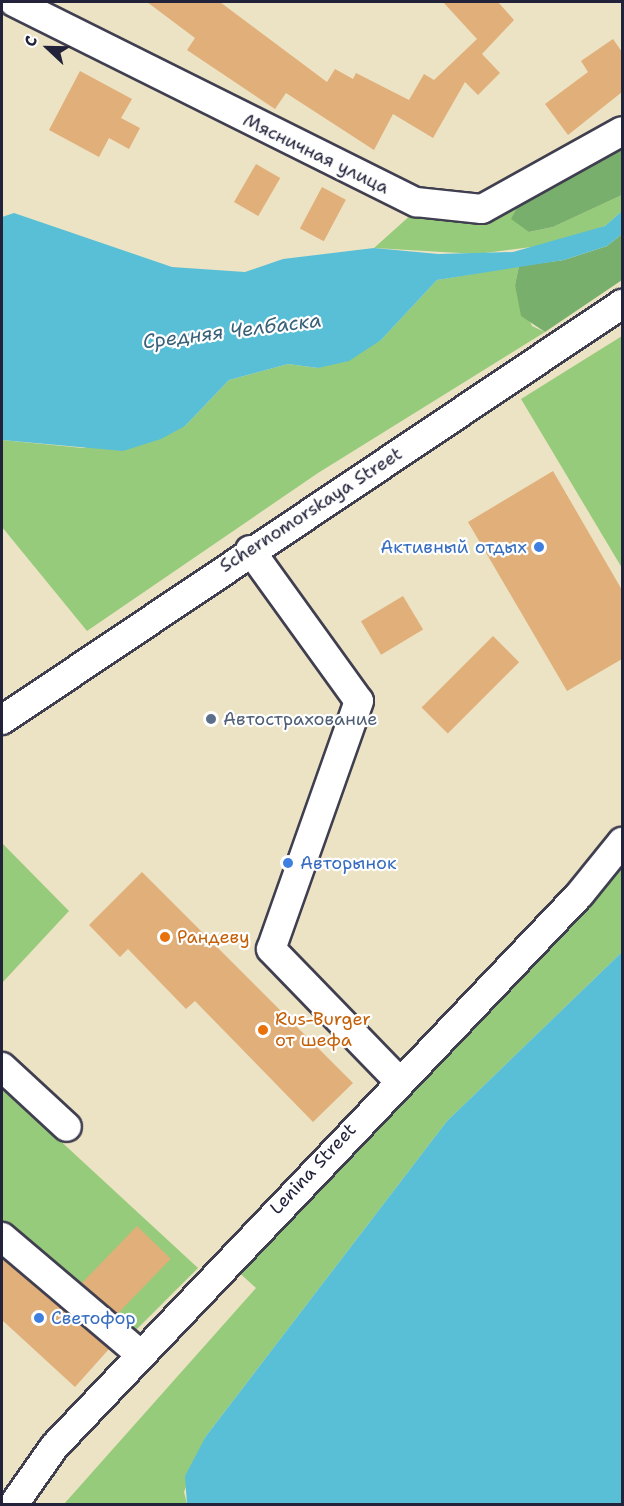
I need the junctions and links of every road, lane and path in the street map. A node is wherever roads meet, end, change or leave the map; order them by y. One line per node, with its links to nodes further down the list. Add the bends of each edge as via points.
1 (14, 2): 2 (street, Мясничная улица, via 416,202 482,209)
2 (622, 131)
3 (622, 304): 4 (street, Sсhernomorskaya Street)
4 (250, 550): 5 (street, Sсhernomorskaya Street); 8 (street, via 359,701 271,949)
5 (2, 720)
6 (622, 842): 8 (street, Lenina Street, via 580,894)
7 (2, 1067): 9 (street)
8 (398, 1080): 11 (street, Lenina Street)
9 (67, 1127)
10 (2, 1237): 11 (street)
11 (140, 1354): 12 (street, Lenina Street, via 54,1447)
12 (14, 1504)

